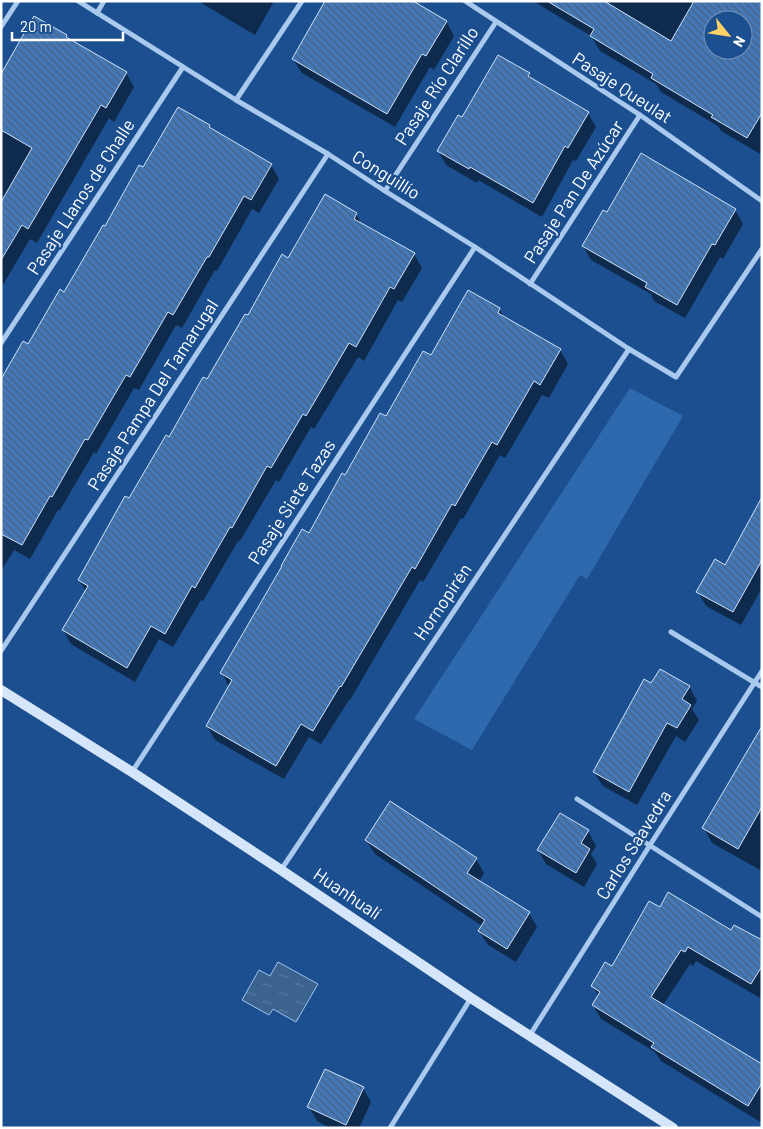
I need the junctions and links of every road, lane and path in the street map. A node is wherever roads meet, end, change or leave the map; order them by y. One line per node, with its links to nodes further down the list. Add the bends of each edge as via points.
1 (18, 1): 8 (street)
2 (78, 1): 6 (street, Conguillío)
3 (104, 1): 6 (street)
4 (302, 1): 10 (street)
5 (465, 1): 7 (street, Pasaje Queulat)
6 (97, 13): 9 (street, Conguillío)
7 (496, 22): 11 (street, Pasaje Queulat); 13 (street, Pasaje Río Clarillo)
8 (1, 27)
9 (183, 67): 10 (street, Conguillío); 18 (street, Pasaje Llanos de Challe)
10 (236, 100): 12 (street, Conguillío)
11 (640, 115): 14 (street, Pasaje Queulat); 17 (street, Pasaje Pan De Azúcar)
12 (328, 154): 13 (street, Conguillío); 21 (street, Pasaje Pampa Del Tamarugal)
13 (385, 191): 15 (street, Conguillío)
14 (762, 201)
15 (475, 246): 17 (street, Conguillío); 26 (street, Pasaje Siete Tazas)
16 (762, 250): 19 (street, Conguillío, via 676,377)
17 (530, 284): 19 (street, Conguillío)
18 (1, 343)
19 (629, 349): 29 (street, Hornopirén)
20 (671, 632): 23 (street)
21 (1, 651)
22 (762, 671): 23 (street, Carlos Saavedra)
23 (755, 683): 24 (street); 28 (street, Carlos Saavedra)
24 (762, 687)
25 (1, 690): 26 (street, Huanhualí)
26 (132, 772): 29 (street, Huanhualí)
27 (577, 799): 28 (street)
28 (650, 845): 30 (street); 32 (street, Carlos Saavedra)
29 (281, 870): 31 (street, Huanhualí)
30 (762, 916)
31 (471, 998): 32 (street, Huanhualí); 33 (street)
32 (530, 1035): 34 (street, Huanhualí)
33 (390, 1128)
34 (673, 1128)

